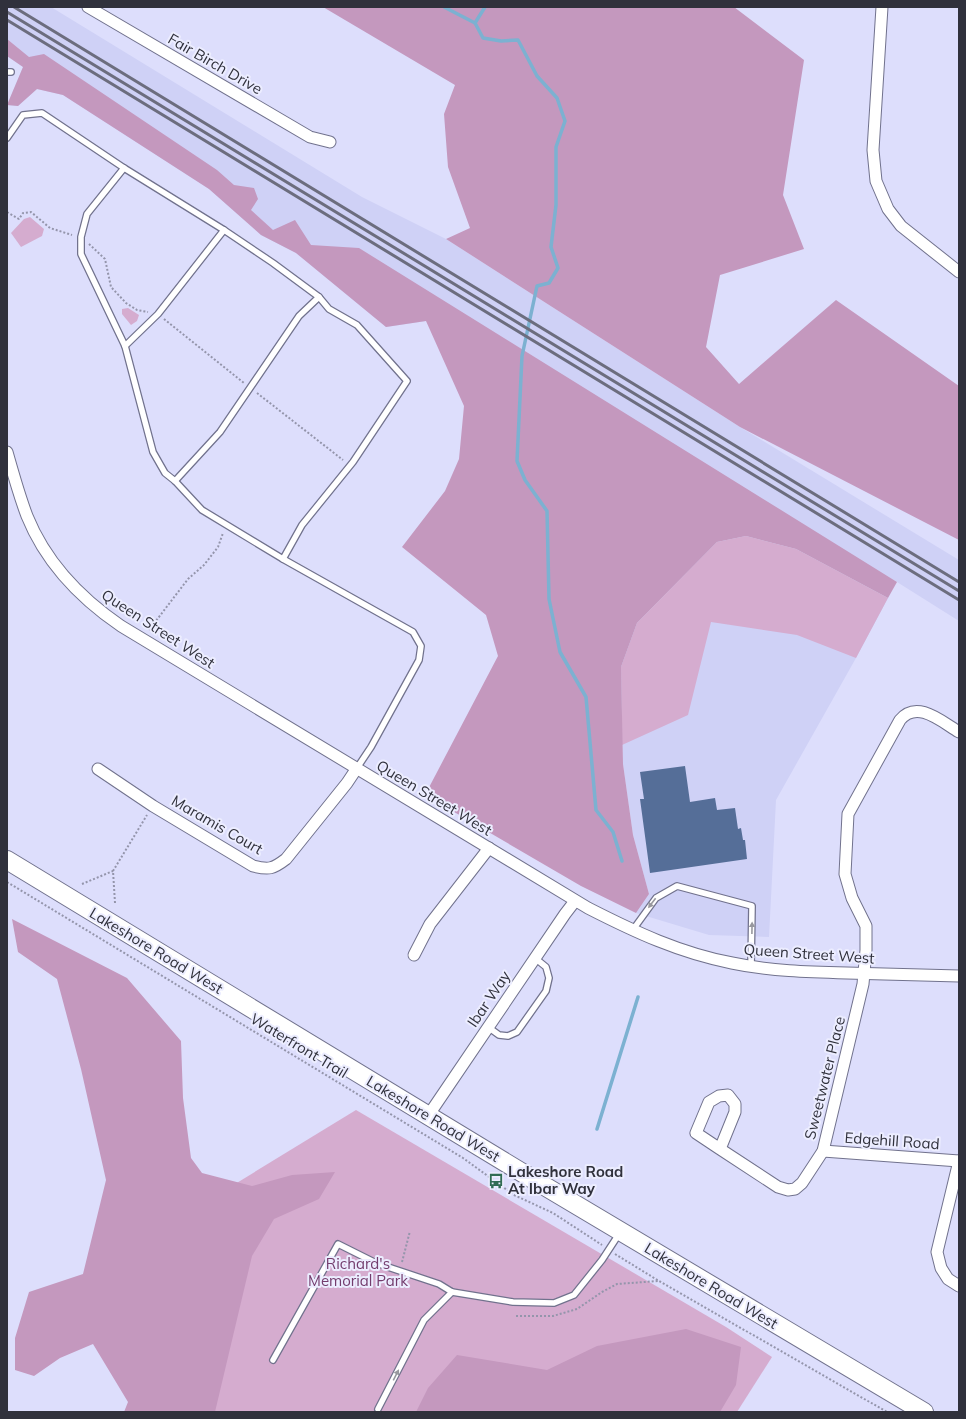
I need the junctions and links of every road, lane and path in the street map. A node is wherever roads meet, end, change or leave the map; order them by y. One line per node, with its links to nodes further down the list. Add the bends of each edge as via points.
1 (88, 7): 4 (street, Fair Birch Drive, via 310,137)
2 (882, 7): 9 (street, via 873,150 876,181 888,209 901,226)
3 (7, 138): 5 (lane, via 23,115 42,113)
4 (330, 142)
5 (124, 168): 7 (lane); 8 (lane, via 88,214)
6 (7, 212): 8 (path, via 19,219 22,213 31,212 50,228)
7 (224, 230): 10 (lane); 11 (lane)
8 (81, 237): 11 (path, via 104,259 111,286 126,303 137,310); 12 (lane, via 81,254)
9 (959, 272)
10 (319, 297): 13 (lane, via 299,316); 15 (lane, via 329,309 357,325 407,381)
11 (158, 314): 12 (lane); 13 (path)
12 (125, 346): 16 (lane, via 153,452 165,473)
13 (250, 388): 15 (path); 16 (lane, via 220,432)
14 (7, 452): 19 (street, Queen Street West, via 27,516 57,568 80,595)
15 (350, 466): 18 (lane, via 302,525)
16 (175, 481): 17 (lane, via 202,510)
17 (226, 524): 18 (lane); 19 (path, via 218,548 188,579)
18 (283, 559): 21 (lane, via 412,632 421,646 419,660)
19 (142, 639): 21 (street, Queen Street West)
20 (959, 732): 35 (street, Sweetwater Place, via 929,713 917,711 904,714 848,814 845,874 852,898 866,926)
21 (357, 768): 23 (street, Maramis Court, via 286,859 275,868 253,866); 24 (street, Queen Street West)
22 (98, 770): 23 (street, Maramis Court)
23 (153, 806): 26 (path)
24 (489, 848): 29 (street, Queen Street West); 32 (street, via 430,924)
25 (7, 860): 38 (main road, Lakeshore Road West)
26 (113, 870): 28 (path); 30 (path)
27 (7, 882): 44 (path, Waterfront Trail, via 463,1158 514,1195 553,1213)
28 (82, 884)
29 (575, 901): 31 (street, Queen Street West); 33 (street, Ibar Way)
30 (115, 903)
31 (632, 931): 34 (street, Queen Street West, via 683,951); 34 (lane, one-way to 31, via 752,906 677,886 656,898)
32 (414, 955)
33 (535, 958): 37 (street, Ibar Way); 37 (lane, via 546,967 549,978 546,991 516,1032 508,1036 499,1035)
34 (751, 967): 35 (street, Queen Street West)
35 (864, 974): 36 (street, Queen Street West); 40 (street, Sweetwater Place)
36 (959, 976)
37 (488, 1027): 38 (street, Ibar Way)
38 (428, 1116): 43 (main road, Lakeshore Road West)
39 (720, 1149): 39 (street, Sweetwater Place, via 696,1132 709,1102 719,1096 728,1095 735,1104 735,1112); 40 (street, Sweetwater Place, via 778,1187 788,1190 795,1189 802,1183)
40 (823, 1151): 41 (street, Edgehill Road)
41 (959, 1161): 48 (street, via 937,1252 941,1268 948,1279)
42 (410, 1231): 46 (path)
43 (620, 1232): 49 (lane, via 574,1295 554,1303 513,1302); 54 (main road, Lakeshore Road West)
44 (598, 1242)
45 (619, 1256): 47 (path)
46 (400, 1271): 49 (lane, via 439,1284); 51 (lane, via 376,1263 338,1244)
47 (659, 1281): 50 (path, via 617,1284 577,1309 553,1316); 53 (path)
48 (959, 1286)
49 (452, 1292): 52 (lane, one-way to 49, via 424,1320)
50 (516, 1316)
51 (273, 1360)
52 (378, 1409)
53 (888, 1412)
54 (924, 1412)

